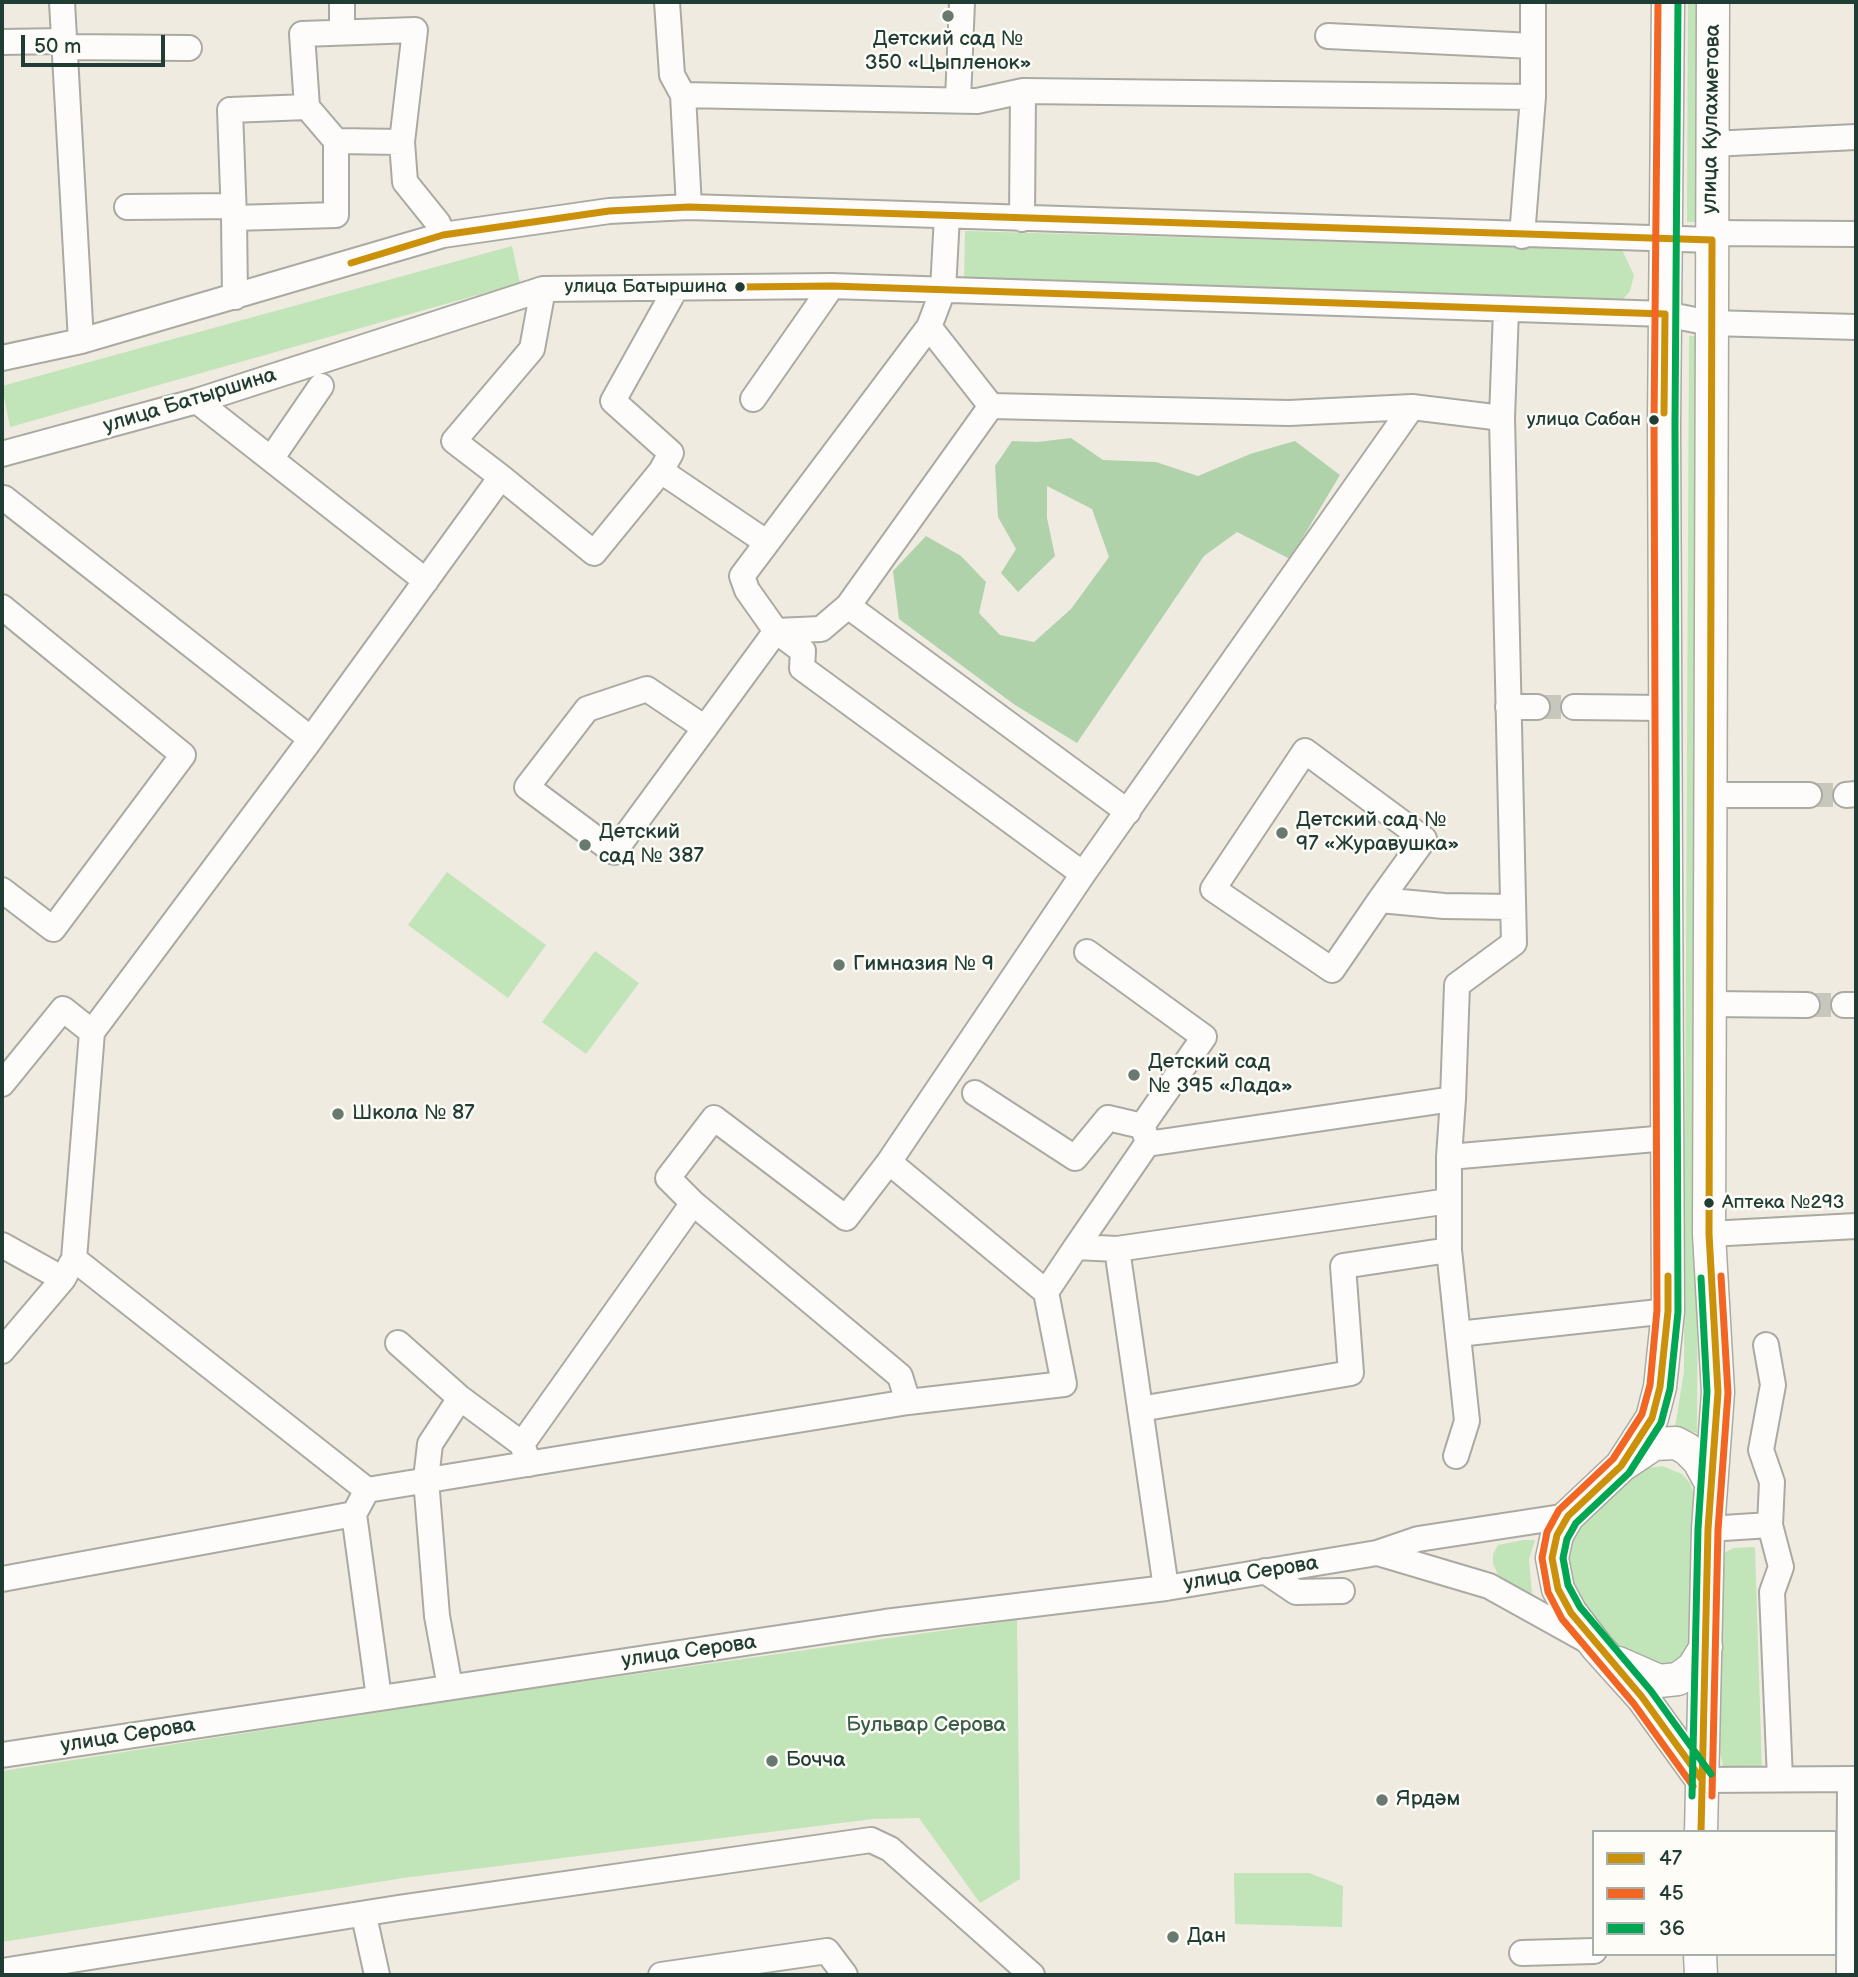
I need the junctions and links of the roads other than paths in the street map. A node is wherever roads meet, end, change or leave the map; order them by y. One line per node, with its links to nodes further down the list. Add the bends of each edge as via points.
1 (62, 2): 11 (street)
2 (342, 2): 8 (street)
3 (667, 2): 15 (street, via 672,75)
4 (962, 2): 17 (street)
5 (1533, 2): 12 (street)
6 (1668, 2): 32 (main road)
7 (1713, 2): 22 (main road, улица Кулахметова)
8 (342, 31): 18 (street, via 302,34); 21 (street, via 415,30)
9 (1328, 36): 12 (street)
10 (2, 42): 11 (street)
11 (64, 44): 13 (street); 43 (street)
12 (1533, 47): 16 (street)
13 (189, 48)
14 (1023, 91): 16 (street); 17 (street, via 977,101); 27 (street)
15 (683, 95): 17 (street); 24 (street)
16 (1533, 97): 30 (street)
17 (958, 100)
18 (307, 107): 20 (street); 25 (street, via 230,110)
19 (1856, 137): 22 (street)
20 (336, 141): 21 (street); 25 (street, via 337,215)
21 (402, 142): 29 (street, via 405,183)
22 (1712, 144): 31 (main road, улица Кулахметова)
23 (127, 207): 25 (street)
24 (689, 207): 26 (street); 29 (street, via 609,211)
25 (233, 212): 37 (street)
26 (947, 216): 27 (street); 36 (street)
27 (1022, 219): 30 (street)
28 (1856, 234): 31 (street)
29 (443, 235): 37 (street)
30 (1522, 236): 32 (street)
31 (1711, 236): 32 (street); 40 (main road, улица Кулахметова)
32 (1665, 238): 39 (main road)
33 (832, 286): 34 (street, улица Батыршина); 36 (street, улица Батыршина); 46 (street)
34 (676, 288): 35 (street, улица Батыршина); 53 (street, via 613,401 671,453)
35 (543, 289): 47 (street, улица Батыршина); 54 (street, via 532,349 454,441)
36 (943, 290): 38 (street, улица Батыршина); 41 (street)
37 (235, 297): 43 (street)
38 (1506, 310): 39 (street, улица Батыршина); 50 (street)
39 (1665, 314): 40 (street, улица Батыршина); 64 (main road)
40 (1710, 323): 42 (street); 68 (main road, улица Кулахметова)
41 (929, 327): 48 (street); 56 (street)
42 (1856, 327)
43 (81, 341): 44 (street)
44 (2, 358)
45 (321, 386): 52 (street)
46 (753, 399)
47 (197, 401): 51 (street, улица Батыршина); 52 (street)
48 (991, 405): 49 (street, via 1289,413); 58 (street)
49 (1412, 407): 50 (street); 69 (street)
50 (1502, 418): 61 (street)
51 (2, 454)
52 (271, 459): 57 (street)
53 (661, 471): 54 (street, via 594,553); 56 (street)
54 (501, 478): 57 (street)
55 (3, 498): 66 (street)
56 (766, 542): 60 (street, via 742,576)
57 (426, 580): 66 (street)
58 (848, 606): 60 (street, via 821,629); 69 (street)
59 (2, 607): 71 (street, via 183,755 53,929)
60 (776, 632): 65 (street); 70 (street, via 803,651 802,668)
61 (1508, 707): 62 (street); 73 (street)
62 (1537, 707)
63 (1574, 707): 64 (street)
64 (1665, 708): 82 (main road)
65 (705, 728): 65 (street, via 614,852 527,787 587,709 647,690)
66 (311, 739): 77 (street)
67 (1809, 794): 68 (street)
68 (1710, 795): 75 (main road, улица Кулахметова)
69 (1128, 812): 70 (street)
70 (1083, 874): 84 (street)
71 (2, 890)
72 (1380, 900): 72 (street, via 1424,839 1305,751 1213,889 1332,970); 73 (street)
73 (1513, 907): 80 (street, via 1514,943 1457,985)
74 (1087, 952): 81 (street, via 1204,1037)
75 (1709, 1004): 76 (street); 88 (main road, улица Кулахметова)
76 (1807, 1005)
77 (92, 1031): 78 (street, via 63,1009); 93 (street)
78 (2, 1084)
79 (975, 1094): 81 (street, via 1075,1158 1108,1118)
80 (1453, 1099): 81 (street); 83 (street)
81 (1144, 1135): 90 (street)
82 (1667, 1138): 83 (street); 95 (main road)
83 (1449, 1157): 85 (street)
84 (889, 1163): 86 (street, via 846,1218 714,1118 668,1178); 94 (street)
85 (1449, 1201): 91 (street); 92 (street)
86 (693, 1203): 101 (street, via 900,1376); 103 (street)
87 (1856, 1226): 88 (street)
88 (1709, 1234): 107 (main road, улица Кулахметова, via 1717,1392)
89 (2, 1245): 93 (street)
90 (1076, 1247): 91 (street); 94 (street)
91 (1117, 1249): 102 (street)
92 (1449, 1250): 96 (street); 102 (street, via 1343,1266 1351,1373)
93 (69, 1269): 99 (street); 108 (street)
94 (1046, 1292): 101 (street, via 1064,1384)
95 (1668, 1311): 96 (street); 105 (main road, via 1652,1419)
96 (1458, 1334): 104 (street, via 1466,1421)
97 (398, 1343): 100 (street)
98 (1766, 1345): 111 (street, via 1773,1385 1761,1450 1772,1482)
99 (2, 1351)
100 (460, 1398): 103 (street); 106 (street, via 430,1444)
101 (908, 1402): 103 (street)
102 (1140, 1409): 116 (street)
103 (526, 1454): 106 (street)
104 (1456, 1456)
105 (1621, 1466): 107 (main road, via 1654,1444 1676,1443 1699,1461); 110 (main road)
106 (426, 1479): 108 (street); 120 (street, via 437,1616)
107 (1711, 1483): 112 (main road, улица Кулахметова)
108 (367, 1490): 109 (street)
109 (354, 1514): 115 (street); 121 (street)
110 (1568, 1516): 113 (street, улица Серова, via 1419,1539); 119 (main road, via 1557,1535 1552,1558 1558,1589)
111 (1769, 1525): 112 (street); 123 (street, via 1781,1567 1772,1592)
112 (1708, 1529): 118 (main road, улица Кулахметова)
113 (1377, 1553): 114 (street, улица Серова); 119 (street, улица Серова, via 1489,1586 1546,1615)
114 (1265, 1571): 116 (street, улица Серова); 117 (street, via 1296,1592)
115 (2, 1579)
116 (1167, 1588): 120 (street, улица Серова, via 885,1622)
117 (1342, 1591)
118 (1706, 1647): 119 (main road, via 1693,1668 1678,1679 1660,1681 1641,1676); 125 (main road, улица Кулахметова)
119 (1603, 1653): 125 (main road, via 1643,1697)
120 (450, 1687): 121 (street, улица Серова)
121 (379, 1699): 122 (street, улица Серова)
122 (2, 1755)
123 (1780, 1779): 124 (street); 125 (street)
124 (1853, 1779): 137 (street)
125 (1702, 1780): 126 (main road, улица Кулахметова)
126 (1702, 1830)
127 (364, 1916): 131 (street); 132 (street); 135 (street, via 870,1840)
128 (1592, 1951): 129 (street)
129 (1522, 1953)
130 (1700, 1956): 136 (main road)
131 (2, 1971)
132 (377, 1975)
133 (661, 1975): 134 (street, via 827,1951)
134 (845, 1975)
135 (1032, 1975)
136 (1700, 1975)
137 (1849, 1975)

